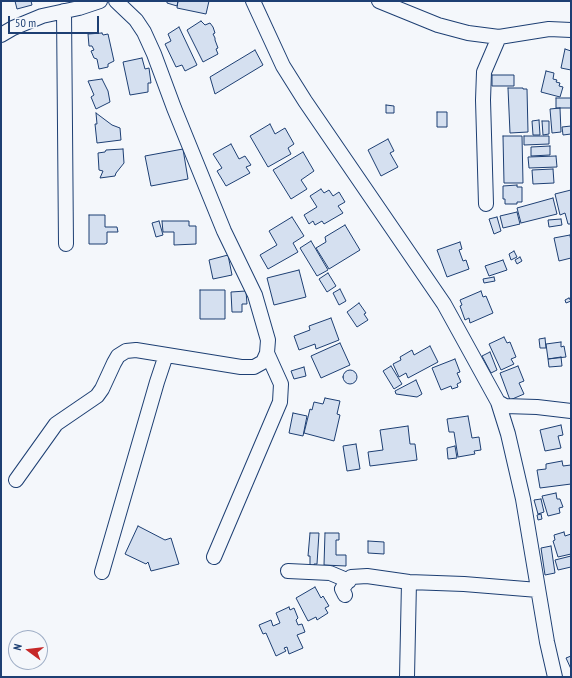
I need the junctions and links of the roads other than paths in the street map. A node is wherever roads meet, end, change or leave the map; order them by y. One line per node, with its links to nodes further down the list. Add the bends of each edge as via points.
1 (100, 1): 5 (street)
2 (116, 1): 11 (street, via 136,20 154,54 224,231 255,295 268,340)
3 (253, 1): 13 (street, via 283,66 304,101 444,304)
4 (379, 1): 8 (street, via 438,25 468,33)
5 (64, 11): 7 (street, via 42,16); 10 (street)
6 (571, 30): 8 (street, via 549,29)
7 (1, 35)
8 (499, 37): 9 (street, via 484,72)
9 (486, 204)
10 (66, 244)
11 (268, 353): 12 (street, via 264,362 254,367); 16 (street, via 281,384 280,402)
12 (166, 354): 15 (street, via 136,350 126,351 118,356 102,390 56,424); 18 (street)
13 (498, 402): 14 (street, via 505,406); 21 (street, via 523,498)
14 (571, 411)
15 (16, 480)
16 (214, 556)
17 (288, 571): 19 (street, via 330,573)
18 (102, 572)
19 (349, 581): 20 (street, via 351,577 367,576); 22 (street, via 342,589)
20 (409, 582): 21 (street); 23 (street)
21 (538, 590): 24 (street)
22 (345, 595)
23 (406, 677)
24 (555, 677)

